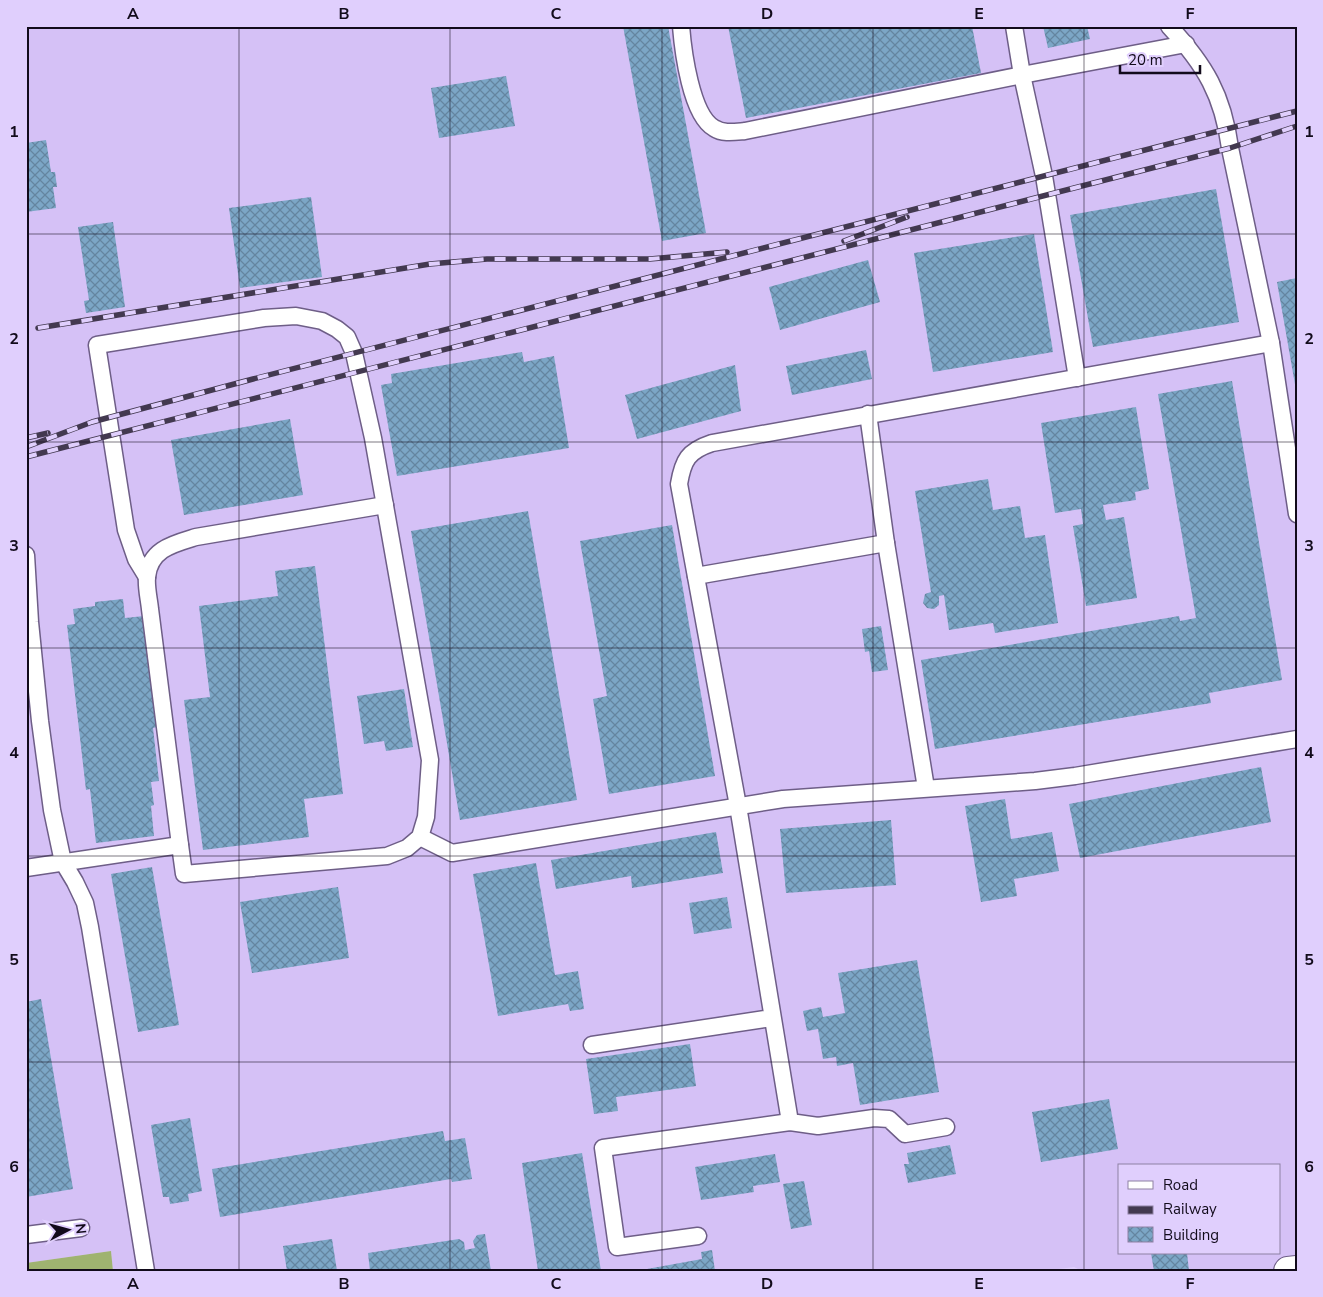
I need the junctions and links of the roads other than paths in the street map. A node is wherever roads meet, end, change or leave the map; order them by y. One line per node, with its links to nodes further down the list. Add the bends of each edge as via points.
1 (681, 26): 5 (lane, via 686,64 700,114 713,128 728,132)
2 (1014, 26): 5 (lane)
3 (1169, 26): 4 (lane)
4 (1186, 44): 5 (lane); 6 (lane, via 1220,98)
5 (1022, 75): 7 (lane, via 1044,176)
6 (1271, 343): 7 (lane); 10 (lane)
7 (1077, 378): 8 (lane)
8 (868, 414): 11 (lane); 13 (lane, via 712,443 697,448 687,457 679,484)
9 (385, 505): 14 (lane, via 196,537 161,551 153,558); 14 (lane, via 354,353 347,337 322,321 296,316 264,318 97,345 126,530 136,559); 18 (lane, via 430,760 426,817)
10 (1297, 514)
11 (886, 544): 13 (lane); 16 (lane)
12 (26, 555): 20 (lane, via 40,720)
13 (696, 576): 17 (lane)
14 (147, 577): 19 (lane)
15 (1297, 739): 16 (lane, via 1074,776)
16 (926, 788): 17 (lane, via 782,799)
17 (738, 806): 18 (lane, via 452,854); 22 (lane)
18 (420, 837): 19 (lane, via 407,848 387,856 184,874)
19 (180, 844): 20 (lane)
20 (62, 862): 21 (lane); 30 (lane, via 85,903 90,927)
21 (26, 868)
22 (772, 1018): 23 (lane); 24 (lane)
23 (592, 1045)
24 (790, 1122): 25 (lane, via 818,1126 889,1119 905,1134); 28 (lane, via 603,1148 617,1247)
25 (946, 1127)
26 (81, 1228): 27 (lane)
27 (26, 1235)
28 (698, 1236)
29 (1297, 1270): 31 (street)
30 (146, 1271)
31 (1288, 1271)

